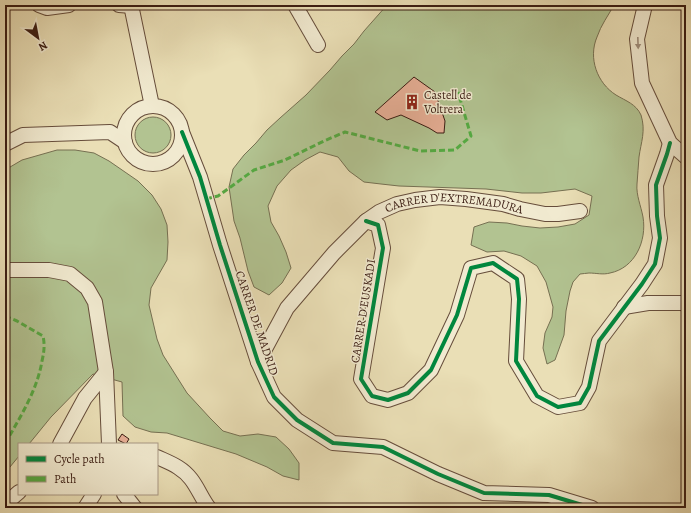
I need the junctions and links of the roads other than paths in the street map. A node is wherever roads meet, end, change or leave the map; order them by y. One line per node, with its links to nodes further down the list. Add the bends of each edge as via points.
1 (38, 5): 2 (street, via 47,8)
2 (69, 5)
3 (127, 5): 7 (street)
4 (295, 5): 6 (street)
5 (645, 5): 10 (street, one-way to 10, via 637,39 642,83)
6 (318, 45)
7 (152, 106): 8 (street, via 169,110 180,124); 9 (street, via 143,107 129,117 124,133)
8 (182, 132): 9 (street, via 177,150 170,158 157,163 143,162 135,157); 18 (street, CARRER DE MADRID, via 200,177)
9 (125, 142): 11 (street, via 110,132 23,135)
10 (670, 143): 12 (street); 17 (street, CARRER D'EUSKADI, via 656,185 656,216 660,238 654,264)
11 (5, 144)
12 (686, 157)
13 (580, 211): 14 (street, CARRER D'EXTREMADURA, via 545,214 503,204 440,197 397,204)
14 (366, 221): 17 (street, CARRER D'EUSKADI, via 378,224 383,248 361,379 372,396 388,400 408,393 431,370 457,315 471,268 493,263 517,279 519,299 516,361 537,396 558,407 580,403 589,387 599,341); 18 (street, CARRER D'EXTREMADURA, via 334,253 287,308)
15 (5, 270): 19 (street, via 49,270 70,274 87,288 95,302)
16 (686, 305): 17 (street, via 648,303)
17 (624, 307)
18 (258, 362): 30 (street, CARRER DE MADRID, via 274,397 297,420 333,443 383,447 484,493 549,495)
19 (106, 372): 20 (street, via 85,398); 21 (street)
20 (61, 443)
21 (110, 443)
22 (158, 458): 29 (street, via 176,465 191,478)
23 (18, 493): 26 (street)
24 (93, 495): 27 (street)
25 (125, 495): 28 (street)
26 (5, 504)
27 (85, 508)
28 (135, 508)
29 (209, 508)
30 (592, 508)

